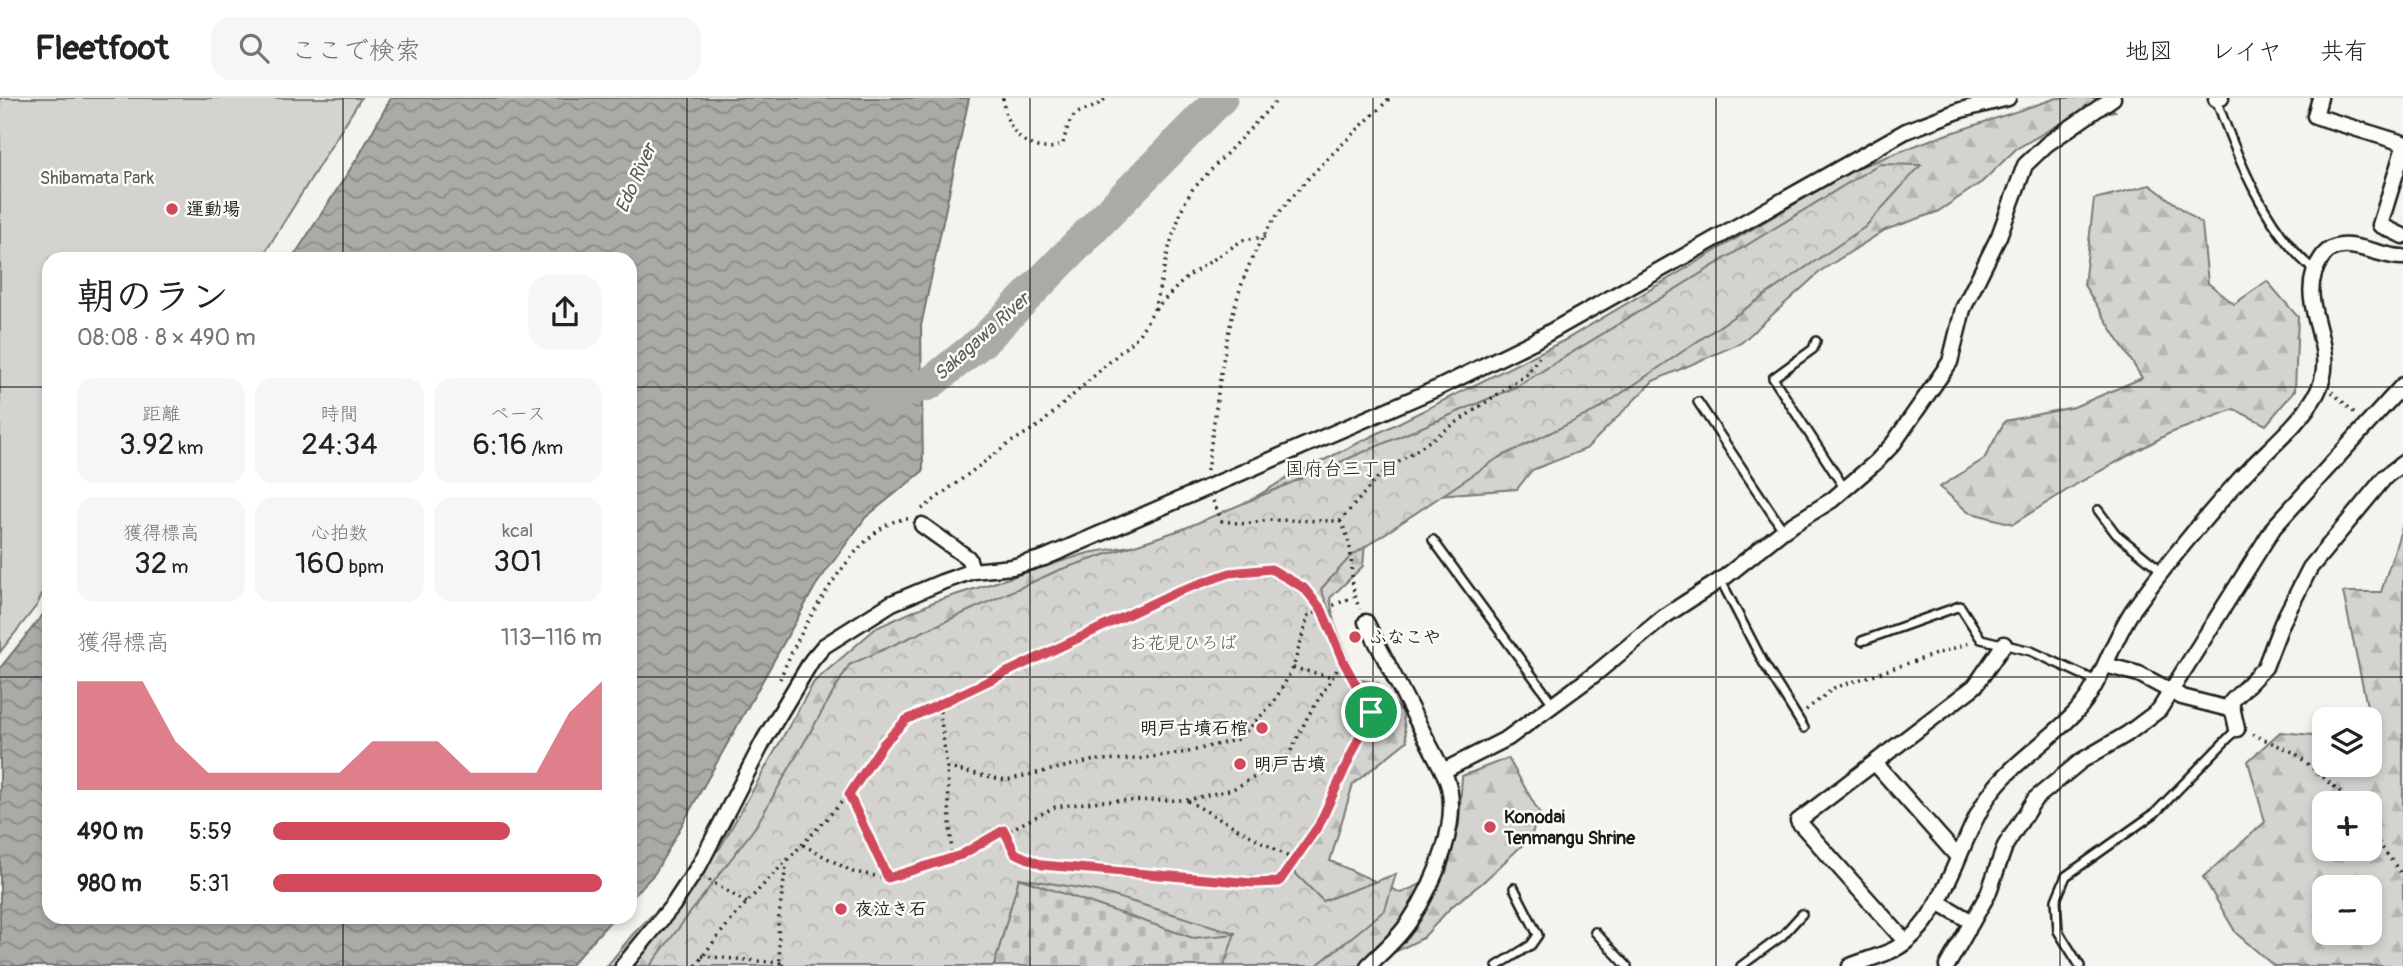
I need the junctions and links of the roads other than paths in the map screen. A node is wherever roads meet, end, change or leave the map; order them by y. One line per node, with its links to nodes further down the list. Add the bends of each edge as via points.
1 (2008, 98): 19 (street, via 1906,131 1552,330 1438,388 1044,558 1012,567)
2 (2113, 98): 14 (street, via 2025,165 1999,236 1963,309 1950,362 1893,444)
3 (2218, 98): 9 (lane, via 2239,162 2295,255)
4 (2320, 98): 5 (street, via 2315,116)
5 (2403, 143)
6 (2403, 150): 7 (street, via 2380,225)
7 (2403, 236)
8 (2403, 257): 9 (street, via 2337,246 2324,254)
9 (2315, 271): 20 (street, via 2309,285 2326,353 2316,394)
10 (1816, 341): 14 (lane, via 1813,349 1773,378)
11 (2403, 385): 27 (street, via 2274,527)
12 (1698, 402): 17 (lane)
13 (2403, 463): 29 (street, via 2386,476 2310,568 2265,667 2231,702)
14 (1845, 489): 17 (street)
15 (2098, 510): 20 (lane, via 2116,534)
16 (918, 522): 19 (street, via 968,558)
17 (1784, 530): 21 (street)
18 (1433, 540): 28 (lane)
19 (973, 570): 41 (street, via 892,603 824,646 764,740 695,872)
20 (2162, 572): 25 (street, via 2118,632)
21 (1721, 580): 28 (street, via 1665,616); 30 (lane)
22 (1366, 622): 33 (street)
23 (1862, 641): 24 (lane, via 1960,606 1981,639)
24 (2004, 644): 26 (lane, via 2053,660); 32 (street, via 1975,686)
25 (2105, 665): 26 (street); 27 (street)
26 (2097, 682): 34 (street, via 2075,713 1998,784)
27 (2170, 689): 29 (street, via 2182,697); 38 (street, via 2159,710 2146,721 2090,755 2035,799 2005,846)
28 (1553, 704): 33 (street, via 1508,738)
29 (2233, 710): 31 (street)
30 (1804, 729)
31 (2237, 729): 48 (lane, via 2155,813 2066,876 2056,900 2058,931)
32 (1875, 762): 34 (street); 40 (street, via 1798,821)
33 (1443, 771): 42 (street, via 1450,785 1452,818 1435,869 1410,921)
34 (1958, 857): 36 (street)
35 (1514, 888): 43 (lane, via 1538,936)
36 (1938, 902): 38 (street); 40 (street)
37 (1802, 914): 45 (lane, via 1782,936)
38 (1972, 922): 47 (street)
39 (1595, 932): 44 (lane)
40 (1905, 941): 46 (street)
41 (623, 966)
42 (1368, 966)
43 (1497, 966)
44 (1627, 966)
45 (1741, 966)
46 (1850, 966)
47 (1947, 966)
48 (2080, 966)

